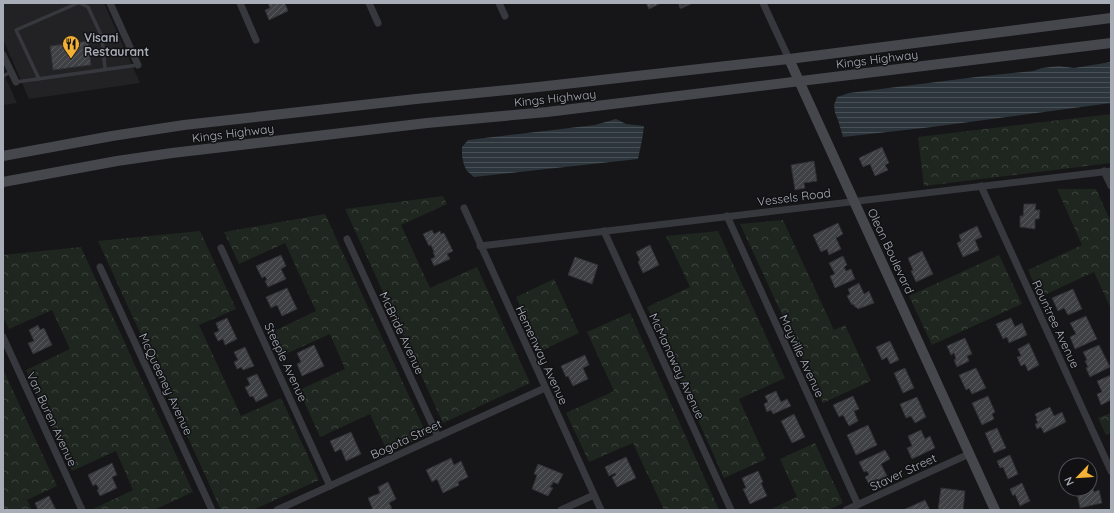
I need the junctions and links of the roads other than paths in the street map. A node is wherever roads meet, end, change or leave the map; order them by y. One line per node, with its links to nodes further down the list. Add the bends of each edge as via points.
1 (79, 3): 17 (lane, via 88,7 102,37); 20 (lane, via 16,30)
2 (110, 3): 16 (street)
3 (240, 3): 12 (street)
4 (369, 3): 11 (street)
5 (499, 3): 9 (street)
6 (680, 3): 7 (lane, via 681,7)
7 (690, 3)
8 (764, 3): 15 (street, Olean Boulevard)
9 (505, 16)
10 (1111, 18): 15 (main road, Kings Highway)
11 (378, 23)
12 (256, 40)
13 (1111, 43): 22 (main road, Kings Highway)
14 (3, 55): 18 (street)
15 (789, 59): 22 (main road, Olean Boulevard); 23 (main road, Kings Highway, via 184,125)
16 (138, 65): 17 (lane)
17 (105, 69): 20 (lane)
18 (11, 72): 19 (lane); 21 (street)
19 (3, 76)
20 (39, 79): 21 (lane)
21 (16, 82)
22 (799, 82): 25 (main road, Kings Highway, via 172,153); 28 (main road, Olean Boulevard)
23 (3, 156)
24 (1108, 171): 26 (street, Vessels Road); 27 (street)
25 (3, 182)
26 (981, 186): 28 (street, Vessels Road); 40 (street, Rountree Avenue)
27 (1111, 186)
28 (854, 201): 30 (street, Vessels Road); 39 (main road, Olean Boulevard)
29 (464, 208): 33 (street, Hemenway Avenue)
30 (727, 216): 31 (street, Vessels Road); 43 (street, Mayville Avenue)
31 (604, 231): 33 (street, Vessels Road); 49 (street, McManaway Avenue)
32 (347, 239): 38 (street, McBride Avenue)
33 (480, 246): 37 (street, Hemenway Avenue)
34 (221, 248): 41 (street, Steeple Avenue)
35 (100, 267): 45 (street, McQueeney Avenue)
36 (3, 337): 44 (street, Van Buren Avenue)
37 (545, 388): 38 (street, Bogota Street); 42 (street, Hemenway Avenue)
38 (438, 437): 41 (street, Bogota Street)
39 (969, 454): 43 (street, Staver Street); 51 (main road, Olean Boulevard)
40 (1111, 471)
41 (330, 486): 46 (street, Bogota Street)
42 (594, 495): 47 (street); 48 (street, Hemenway Avenue)
43 (858, 504): 50 (street, Staver Street)
44 (82, 510)
45 (212, 510)
46 (277, 510)
47 (561, 510)
48 (601, 510)
49 (731, 510)
50 (846, 510)
51 (995, 510)

